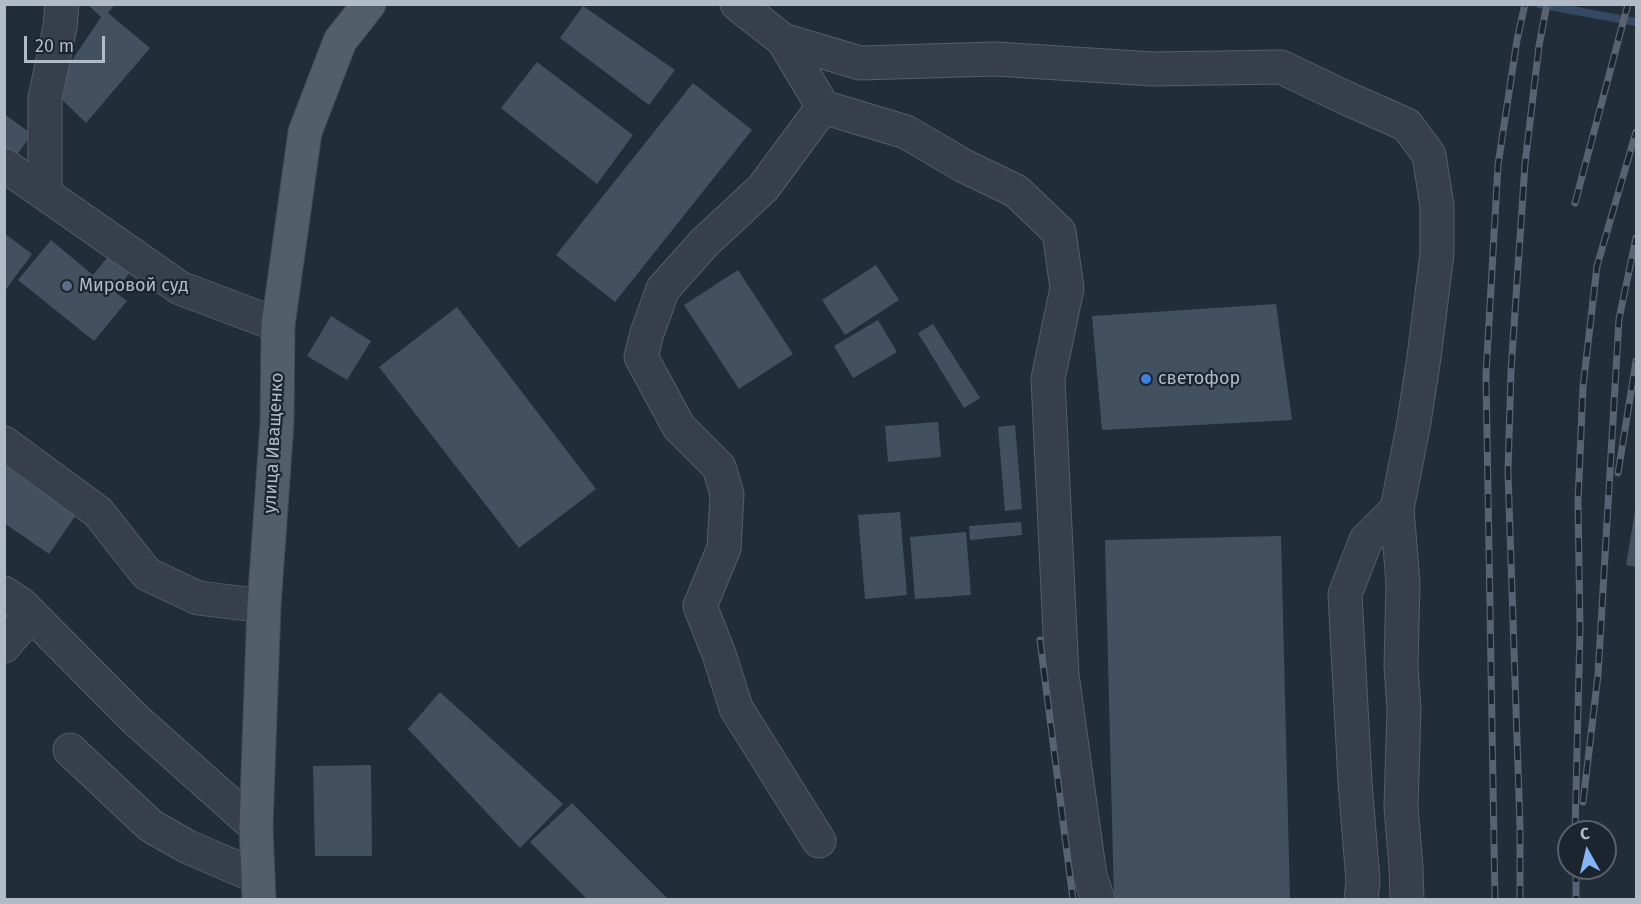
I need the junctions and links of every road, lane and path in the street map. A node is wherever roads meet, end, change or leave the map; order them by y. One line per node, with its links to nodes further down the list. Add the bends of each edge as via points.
1 (62, 4): 7 (lane, via 45,98)
2 (369, 4): 8 (main road, улица Иващенко, via 340,41 305,132)
3 (736, 4): 4 (lane)
4 (783, 40): 5 (lane); 10 (lane, via 860,63 996,58 1153,69 1281,67 1407,125 1429,155 1437,206 1437,254 1418,400)
5 (823, 107): 17 (lane, via 763,188 663,288 640,357 679,427 719,467 727,494 724,548 700,606 736,708); 19 (lane, via 906,132 1016,191 1059,231 1067,288 1048,379 1062,675 1090,876)
6 (4, 165): 7 (lane)
7 (45, 193): 8 (lane, via 180,288)
8 (278, 325): 12 (main road, улица Иващенко, via 277,423)
9 (4, 443): 12 (lane, via 98,512 147,574 198,598)
10 (1397, 509): 20 (lane, via 1366,540 1345,594); 21 (lane, via 1403,583 1401,807)
11 (4, 593): 13 (lane)
12 (264, 606): 16 (main road, улица Иващенко)
13 (31, 614): 14 (lane); 16 (lane, via 135,719)
14 (4, 646)
15 (70, 750): 18 (lane, via 151,826)
16 (256, 827): 18 (main road, улица Иващенко)
17 (819, 841)
18 (258, 888)
19 (1098, 900)
20 (1361, 900)
21 (1407, 900)

